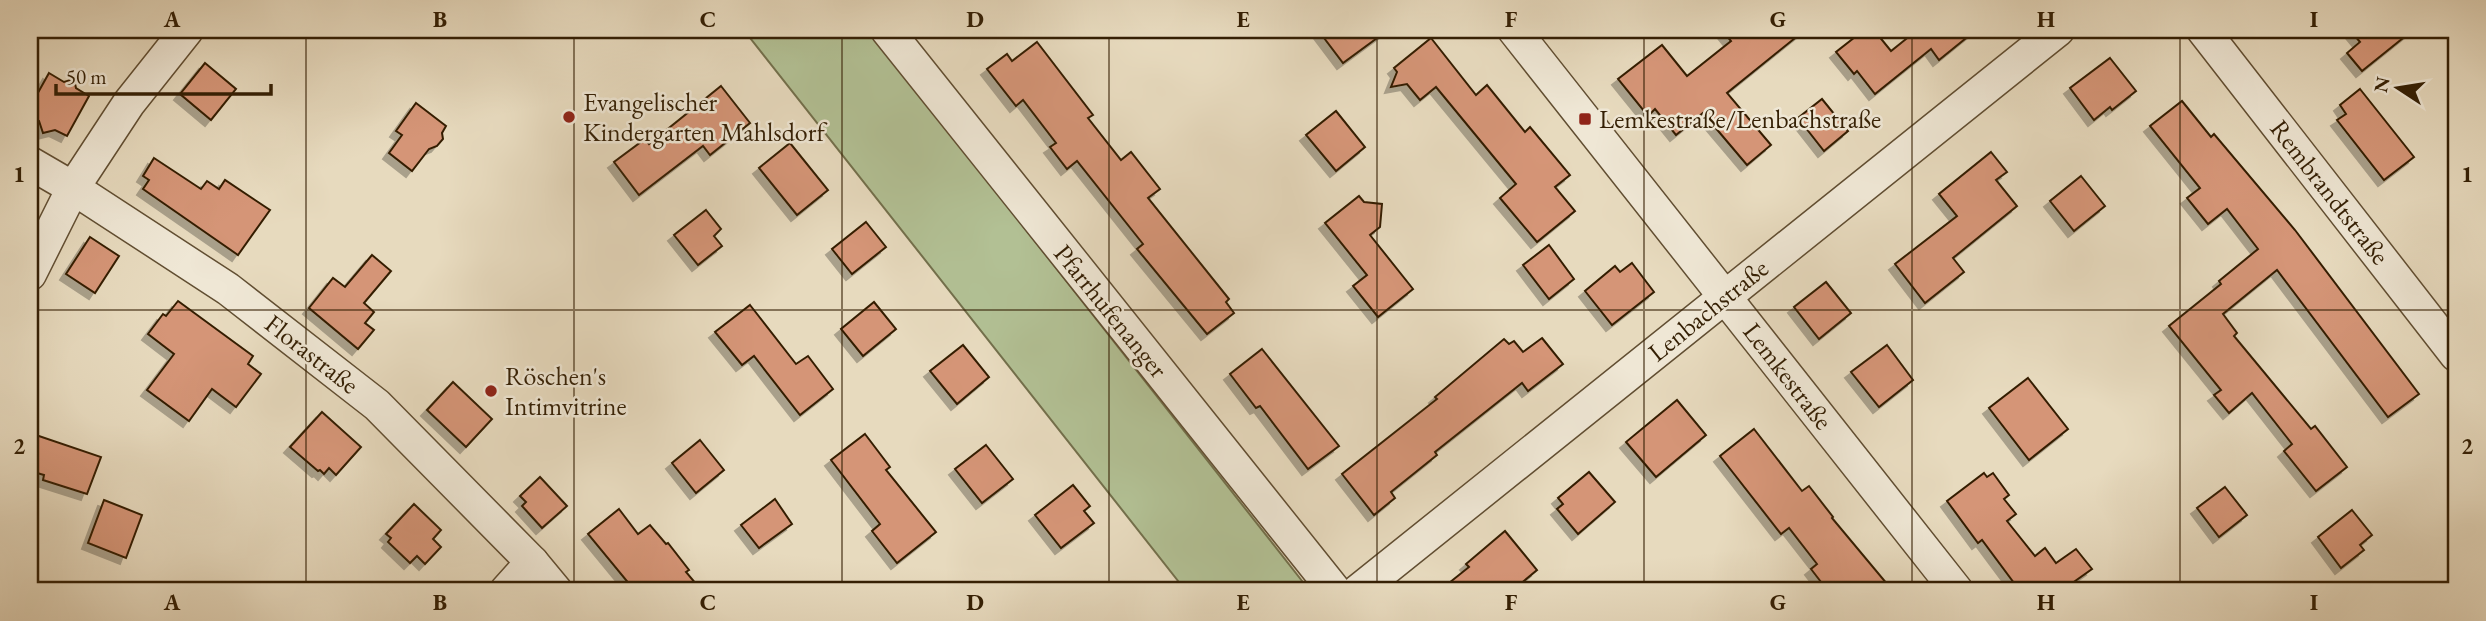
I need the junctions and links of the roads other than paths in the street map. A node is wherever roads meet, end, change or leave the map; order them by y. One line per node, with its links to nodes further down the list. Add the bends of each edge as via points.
1 (187, 30): 7 (street, via 129,103)
2 (887, 30): 14 (street, Pfarrhufenanger)
3 (1514, 30): 9 (street, Lemkestraße)
4 (2058, 30): 9 (street, Lenbachstraße)
5 (2203, 30): 10 (street, Rembrandtstraße)
6 (30, 163): 7 (street, Florastraße)
7 (73, 188): 8 (street); 11 (street, Florastraße, via 228,289 377,405)
8 (30, 274)
9 (1725, 296): 15 (street, Lenbachstraße); 16 (street, Lemkestraße)
10 (2456, 355)
11 (532, 562): 12 (street); 13 (street, Florastraße)
12 (506, 591)
13 (556, 591)
14 (1335, 591)
15 (1358, 591)
16 (1957, 591)

